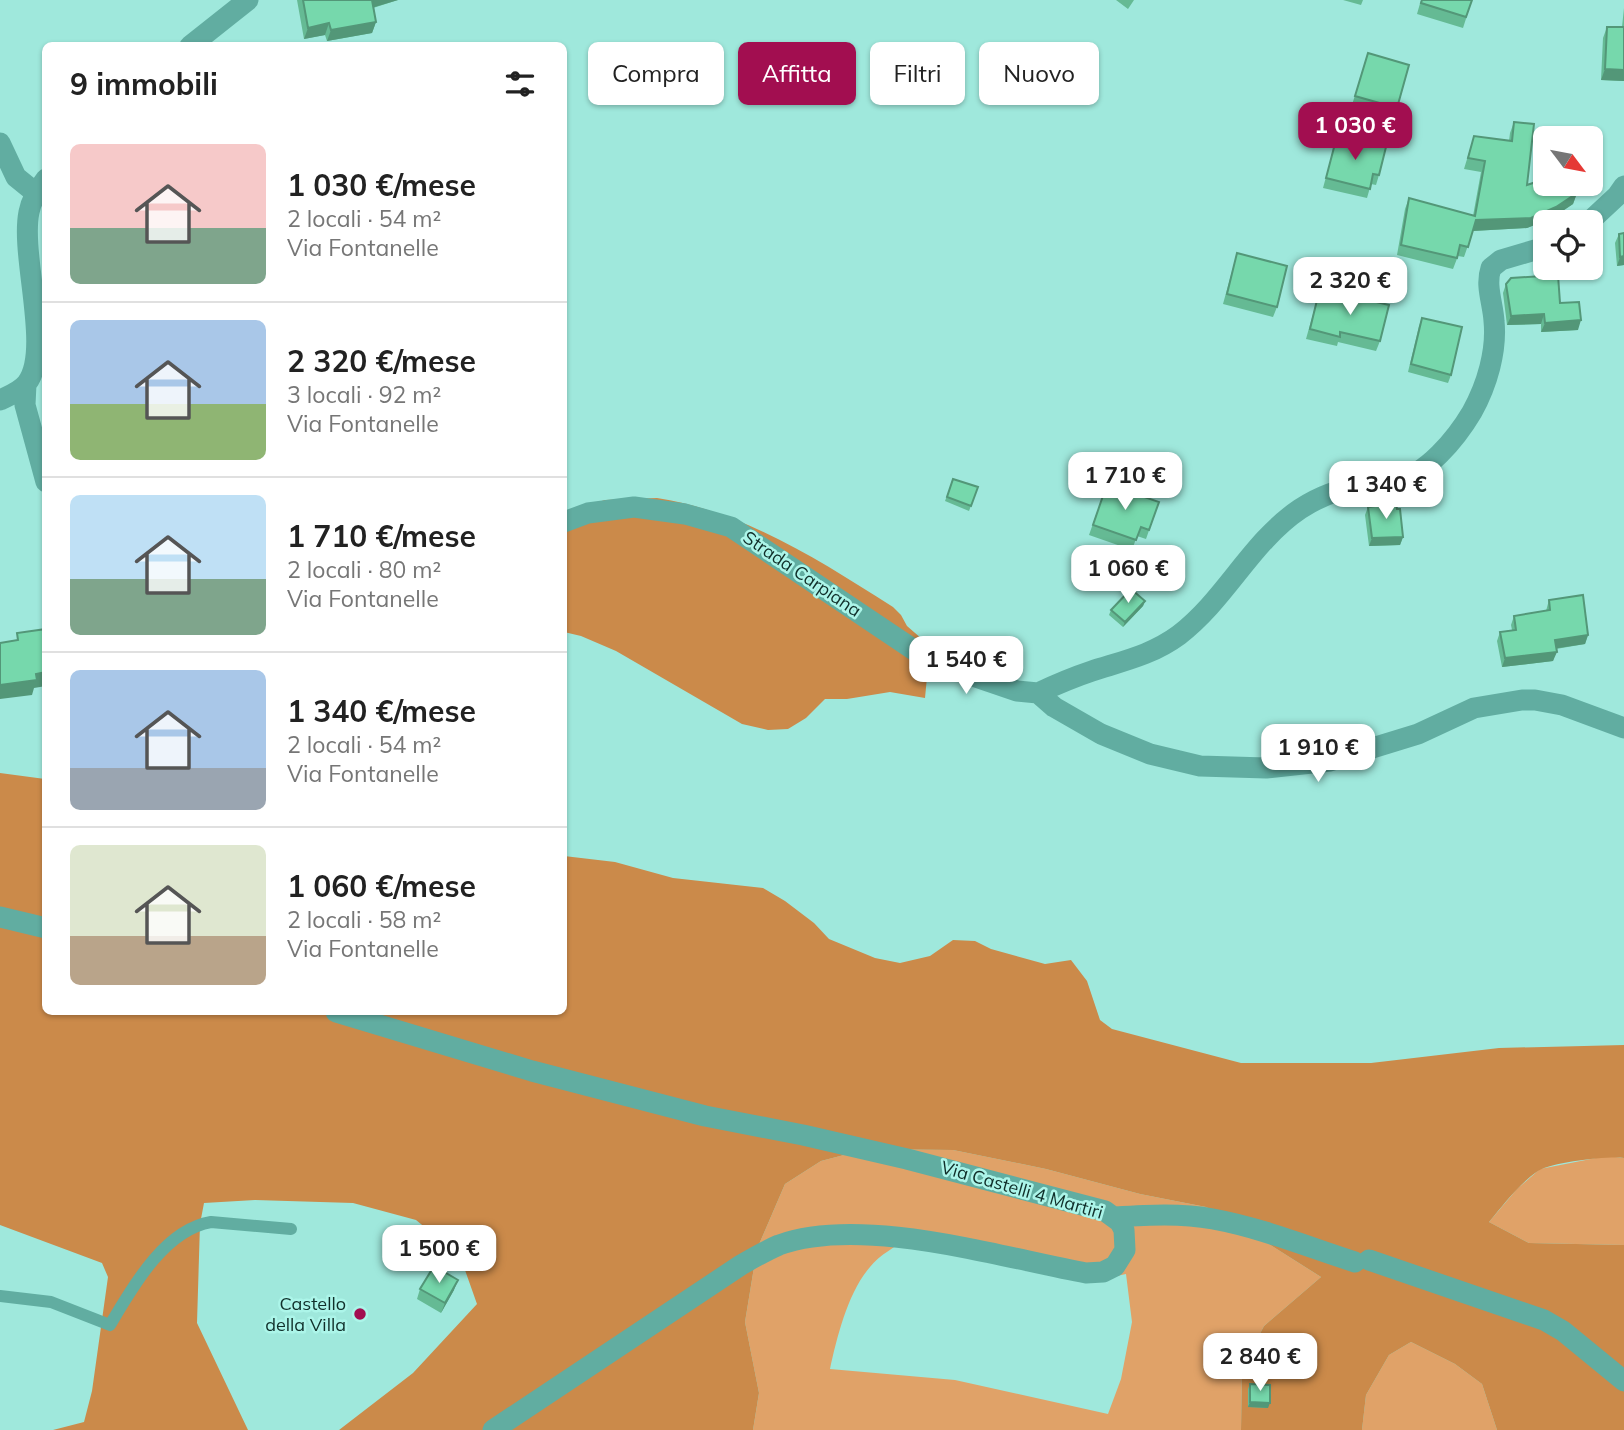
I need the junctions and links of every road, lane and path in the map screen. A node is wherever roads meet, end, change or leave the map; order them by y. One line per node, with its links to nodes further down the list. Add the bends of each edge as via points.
1 (248, 0): 2 (street)
2 (195, 42)
3 (0, 143): 4 (street, via 16,177)
4 (41, 186): 8 (street, via 29,208 27,224 36,345)
5 (1624, 186): 6 (street)
6 (1602, 210)
7 (1533, 251): 12 (street, via 1491,268 1495,335 1488,374 1472,413 1431,461 1408,478 1348,488 1305,506 1265,540 1210,607 1168,643)
8 (26, 384): 9 (street); 10 (street, via 24,405)
9 (0, 400)
10 (42, 468)
11 (567, 521): 12 (street, Strada Carpiana, via 588,513 634,508 685,514 731,527 932,662 1017,691)
12 (1038, 693): 13 (street, Strada Carpiana, via 1074,720 1124,744 1172,760 1226,768 1278,768 1329,761 1418,734 1474,708 1522,700 1562,705)
13 (1624, 727)
14 (0, 917): 15 (street)
15 (42, 927)
16 (346, 1015): 17 (street, Via Castelli 4 Martiri, via 532,1071 705,1116 953,1170)
17 (1115, 1217): 20 (street, via 1214,1219 1362,1261 1544,1320); 21 (street, Via Castelli 4 Martiri, via 1124,1230 1125,1250 1115,1266 1093,1273 876,1235 838,1235 781,1245 741,1265)
18 (291, 1229): 19 (lane, via 200,1224 145,1268 110,1325 51,1302)
19 (0, 1296)
20 (1624, 1381)
21 (493, 1430)

